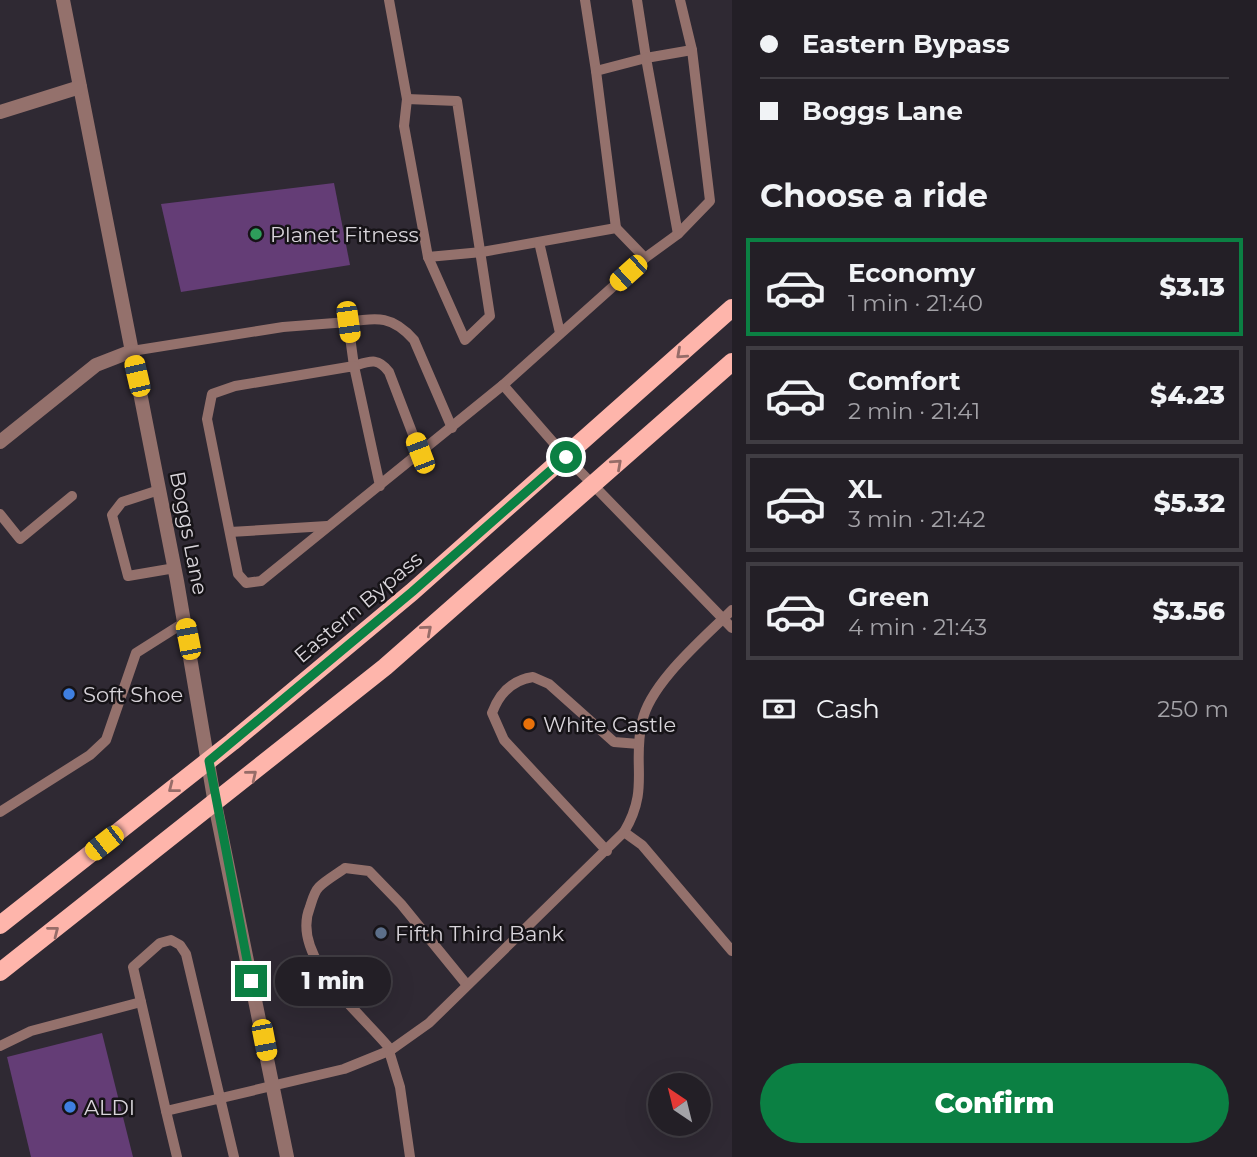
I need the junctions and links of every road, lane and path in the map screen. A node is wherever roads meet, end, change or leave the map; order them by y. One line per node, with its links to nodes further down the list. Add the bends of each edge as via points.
1 (63, 0): 9 (street, Boggs Lane)
2 (389, 0): 10 (lane)
3 (585, 0): 8 (lane)
4 (637, 0): 7 (lane)
5 (680, 0): 6 (lane)
6 (692, 50): 7 (lane); 13 (lane, via 710,196 707,206)
7 (646, 58): 8 (lane); 13 (lane)
8 (596, 71): 12 (lane)
9 (80, 87): 11 (street); 21 (street, Boggs Lane)
10 (407, 99): 15 (lane, via 457,101); 16 (lane, via 404,126)
11 (0, 112)
12 (616, 228): 14 (lane); 17 (lane)
13 (678, 234): 17 (lane)
14 (539, 242): 15 (lane); 20 (lane)
15 (482, 252): 16 (lane); 16 (lane, via 490,316 466,340)
16 (428, 257)
17 (645, 258): 20 (lane)
18 (732, 308): 28 (main road, Eastern Bypass, one-way to 28)
19 (348, 322): 21 (lane, via 283,327); 23 (lane); 25 (lane, via 391,320 403,328 414,340)
20 (560, 333): 24 (lane)
21 (132, 351): 26 (street, via 96,365); 31 (street, Boggs Lane)
22 (732, 362): 29 (main road, one-way to 22)
23 (354, 366): 27 (lane, via 373,360 389,372); 30 (lane); 35 (lane, via 212,394 207,418)
24 (503, 385): 25 (lane); 28 (lane)
25 (453, 428): 27 (lane)
26 (0, 442)
27 (420, 453): 30 (lane)
28 (566, 457): 29 (lane); 42 (main road, Eastern Bypass)
29 (594, 484): 38 (lane); 43 (main road, one-way to 29, via 385,667)
30 (380, 486): 34 (lane)
31 (159, 490): 36 (street, Boggs Lane); 36 (lane, via 122,502 112,515 128,576)
32 (72, 496): 33 (lane, via 20,539)
33 (0, 514)
34 (328, 526): 35 (lane); 35 (lane, via 261,581 246,583 238,574)
35 (230, 532)
36 (175, 568): 39 (street, Boggs Lane)
37 (732, 610): 38 (lane)
38 (723, 619): 40 (lane); 41 (lane, via 649,702)
39 (185, 622): 42 (street, Boggs Lane); 44 (lane, via 136,653 106,740)
40 (732, 628)
41 (639, 744): 45 (lane, via 640,796); 46 (lane, via 614,742 550,684 533,677 509,687 492,713 504,740)
42 (209, 761): 43 (street, Boggs Lane); 47 (main road, Eastern Bypass, one-way to 47)
43 (215, 804): 49 (main road, one-way to 43); 54 (street, Boggs Lane)
44 (0, 812)
45 (624, 832): 46 (lane); 48 (lane, via 642,845)
46 (607, 851): 50 (lane)
47 (0, 926)
48 (732, 951)
49 (0, 972)
50 (467, 985): 53 (lane, via 429,1023); 53 (lane, via 369,871 345,868 317,888 307,914 309,947 336,994 365,1018)
51 (141, 1002): 52 (lane, via 31,1031); 55 (lane, via 133,967 160,943 172,940 186,954); 56 (lane)
52 (0, 1046)
53 (390, 1051): 54 (lane, via 344,1069); 60 (lane)
54 (273, 1084): 55 (lane); 59 (street, Boggs Lane)
55 (219, 1097): 56 (lane); 58 (lane)
56 (166, 1111): 57 (lane)
57 (177, 1157)
58 (234, 1157)
59 (287, 1157)
60 (410, 1157)

